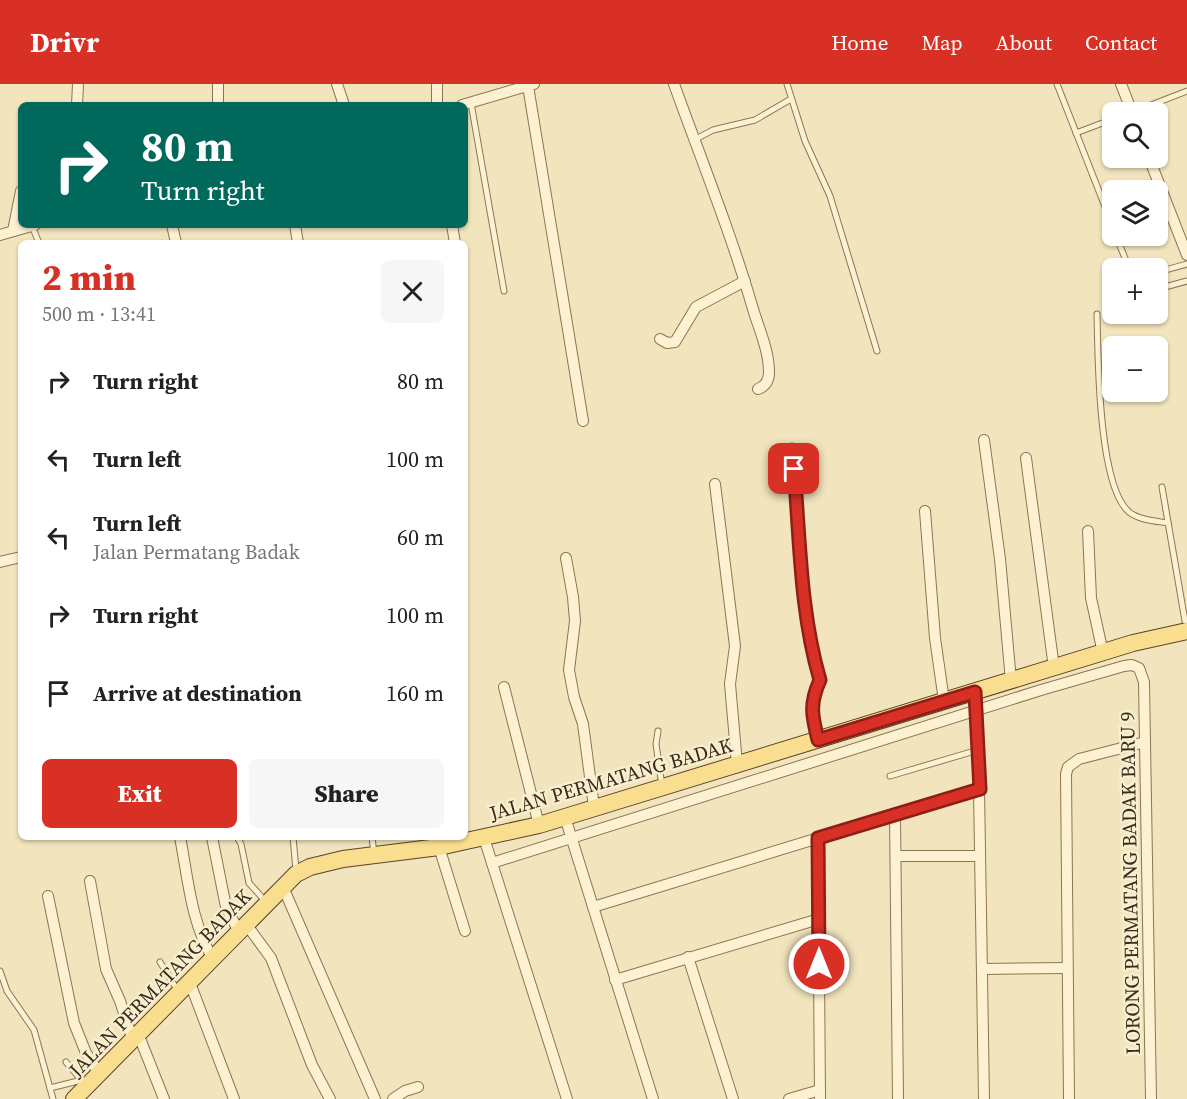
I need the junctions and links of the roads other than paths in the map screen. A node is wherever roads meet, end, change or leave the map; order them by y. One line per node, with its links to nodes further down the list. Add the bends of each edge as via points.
1 (78, 84): 12 (street)
2 (218, 84): 13 (street)
3 (337, 84): 14 (street)
4 (437, 84): 15 (street)
5 (674, 84): 22 (street)
6 (787, 84): 11 (lane)
7 (1057, 84): 21 (lane)
8 (1121, 84): 16 (street)
9 (531, 85): 18 (street); 40 (street)
10 (1187, 91): 17 (lane)
11 (791, 99): 22 (lane, via 755,120 713,130); 38 (lane, via 830,196)
12 (77, 102)
13 (218, 102)
14 (343, 102)
15 (436, 102)
16 (1128, 102)
17 (1158, 102)
18 (468, 103)
19 (468, 114): 35 (lane)
20 (1102, 123): 21 (lane)
21 (1076, 133): 24 (lane)
22 (694, 140): 32 (street)
23 (1153, 168): 29 (street)
24 (1102, 199)
25 (18, 206): 27 (street)
26 (24, 228): 27 (street)
27 (13, 231): 28 (street)
28 (0, 235)
29 (1187, 255)
30 (1187, 264): 31 (lane)
31 (1168, 269)
32 (745, 281): 37 (street, via 696,307 675,342); 39 (street, via 769,365 768,382)
33 (1187, 281): 34 (lane)
34 (1168, 286)
35 (504, 291)
36 (1097, 314): 47 (lane, via 1102,429 1116,489 1129,512)
37 (660, 339)
38 (877, 351)
39 (758, 389)
40 (584, 421)
41 (984, 440): 55 (street)
42 (792, 446): 61 (lane, via 806,615 820,680 813,694 812,709)
43 (1026, 458): 54 (street)
44 (715, 484): 64 (street, via 735,646 730,684)
45 (1162, 487): 47 (lane)
46 (925, 511): 58 (street)
47 (1168, 524): 52 (lane)
48 (1088, 531): 53 (street, via 1091,598)
49 (18, 558): 51 (street)
50 (566, 558): 68 (street, via 575,621 569,670 585,736)
51 (0, 562)
52 (1186, 625): 53 (main road, JALAN PERMATANG BADAK)
53 (1102, 653): 54 (main road, JALAN PERMATANG BADAK)
54 (1054, 668): 55 (main road, JALAN PERMATANG BADAK)
55 (1011, 681): 57 (main road, JALAN PERMATANG BADAK)
56 (504, 687): 71 (street)
57 (975, 692): 58 (main road, JALAN PERMATANG BADAK); 59 (street)
58 (944, 701): 61 (main road, JALAN PERMATANG BADAK)
59 (976, 711): 62 (street, LORONG PERMATANG BADAK BARU 9, via 1132,665 1138,668 1144,682); 63 (street); 74 (street)
60 (658, 731): 66 (lane)
61 (818, 740): 64 (main road, JALAN PERMATANG BADAK)
62 (1145, 742): 97 (street, via 1079,759 1068,767); 123 (street, LORONG PERMATANG BADAK BARU 9)
63 (978, 750): 65 (lane); 67 (street)
64 (737, 764): 66 (main road, JALAN PERMATANG BADAK)
65 (890, 776)
66 (662, 787): 68 (main road, JALAN PERMATANG BADAK)
67 (980, 789): 69 (street); 83 (street)
68 (594, 807): 70 (main road, JALAN PERMATANG BADAK)
69 (895, 815): 73 (street); 82 (street)
70 (565, 817): 71 (main road, JALAN PERMATANG BADAK); 74 (street)
71 (539, 825): 72 (main road, JALAN PERMATANG BADAK)
72 (484, 838): 80 (main road, JALAN PERMATANG BADAK); 84 (street)
73 (818, 838): 90 (street); 91 (street)
74 (572, 839): 84 (street); 90 (street)
75 (181, 840): 95 (street, via 197,923)
76 (213, 840): 92 (street, via 226,907)
77 (239, 840): 89 (lane, via 249,883)
78 (293, 840): 85 (lane)
79 (372, 840): 81 (lane)
80 (439, 847): 81 (main road, JALAN PERMATANG BADAK); 93 (street)
81 (374, 855): 85 (main road, JALAN PERMATANG BADAK, via 324,863)
82 (896, 856): 83 (street); 120 (street)
83 (980, 856): 98 (street)
84 (492, 863): 116 (street)
85 (296, 874): 87 (main road, JALAN PERMATANG BADAK)
86 (90, 881): 102 (street, via 106,969)
87 (283, 887): 89 (main road, JALAN PERMATANG BADAK); 114 (street)
88 (48, 896): 104 (street, via 74,1023)
89 (267, 903): 92 (main road, JALAN PERMATANG BADAK)
90 (593, 908): 100 (street)
91 (819, 919): 94 (street); 108 (street)
92 (243, 928): 95 (main road, JALAN PERMATANG BADAK); 113 (street, via 264,947 275,966 312,1065)
93 (465, 932)
94 (688, 957): 100 (street); 118 (street)
95 (213, 959): 101 (main road, JALAN PERMATANG BADAK)
96 (160, 962): 101 (lane)
97 (1066, 968): 98 (street); 122 (street)
98 (982, 969): 121 (street)
99 (0, 971): 107 (lane, via 3,984 34,1030)
100 (615, 980): 117 (street)
101 (185, 988): 102 (main road, JALAN PERMATANG BADAK); 112 (street)
102 (136, 1039): 104 (main road, JALAN PERMATANG BADAK); 111 (street)
103 (66, 1062): 105 (lane)
104 (100, 1075): 105 (main road, JALAN PERMATANG BADAK)
105 (85, 1083): 107 (lane); 110 (main road, JALAN PERMATANG BADAK)
106 (418, 1087): 115 (street)
107 (50, 1088): 109 (lane)
108 (820, 1095): 119 (street)
109 (53, 1099)
110 (74, 1099)
111 (164, 1099)
112 (234, 1099)
113 (330, 1099)
114 (375, 1099)
115 (393, 1099)
116 (567, 1099)
117 (653, 1099)
118 (733, 1099)
119 (789, 1099)
120 (898, 1099)
121 (984, 1099)
122 (1069, 1099)
123 (1151, 1099)

